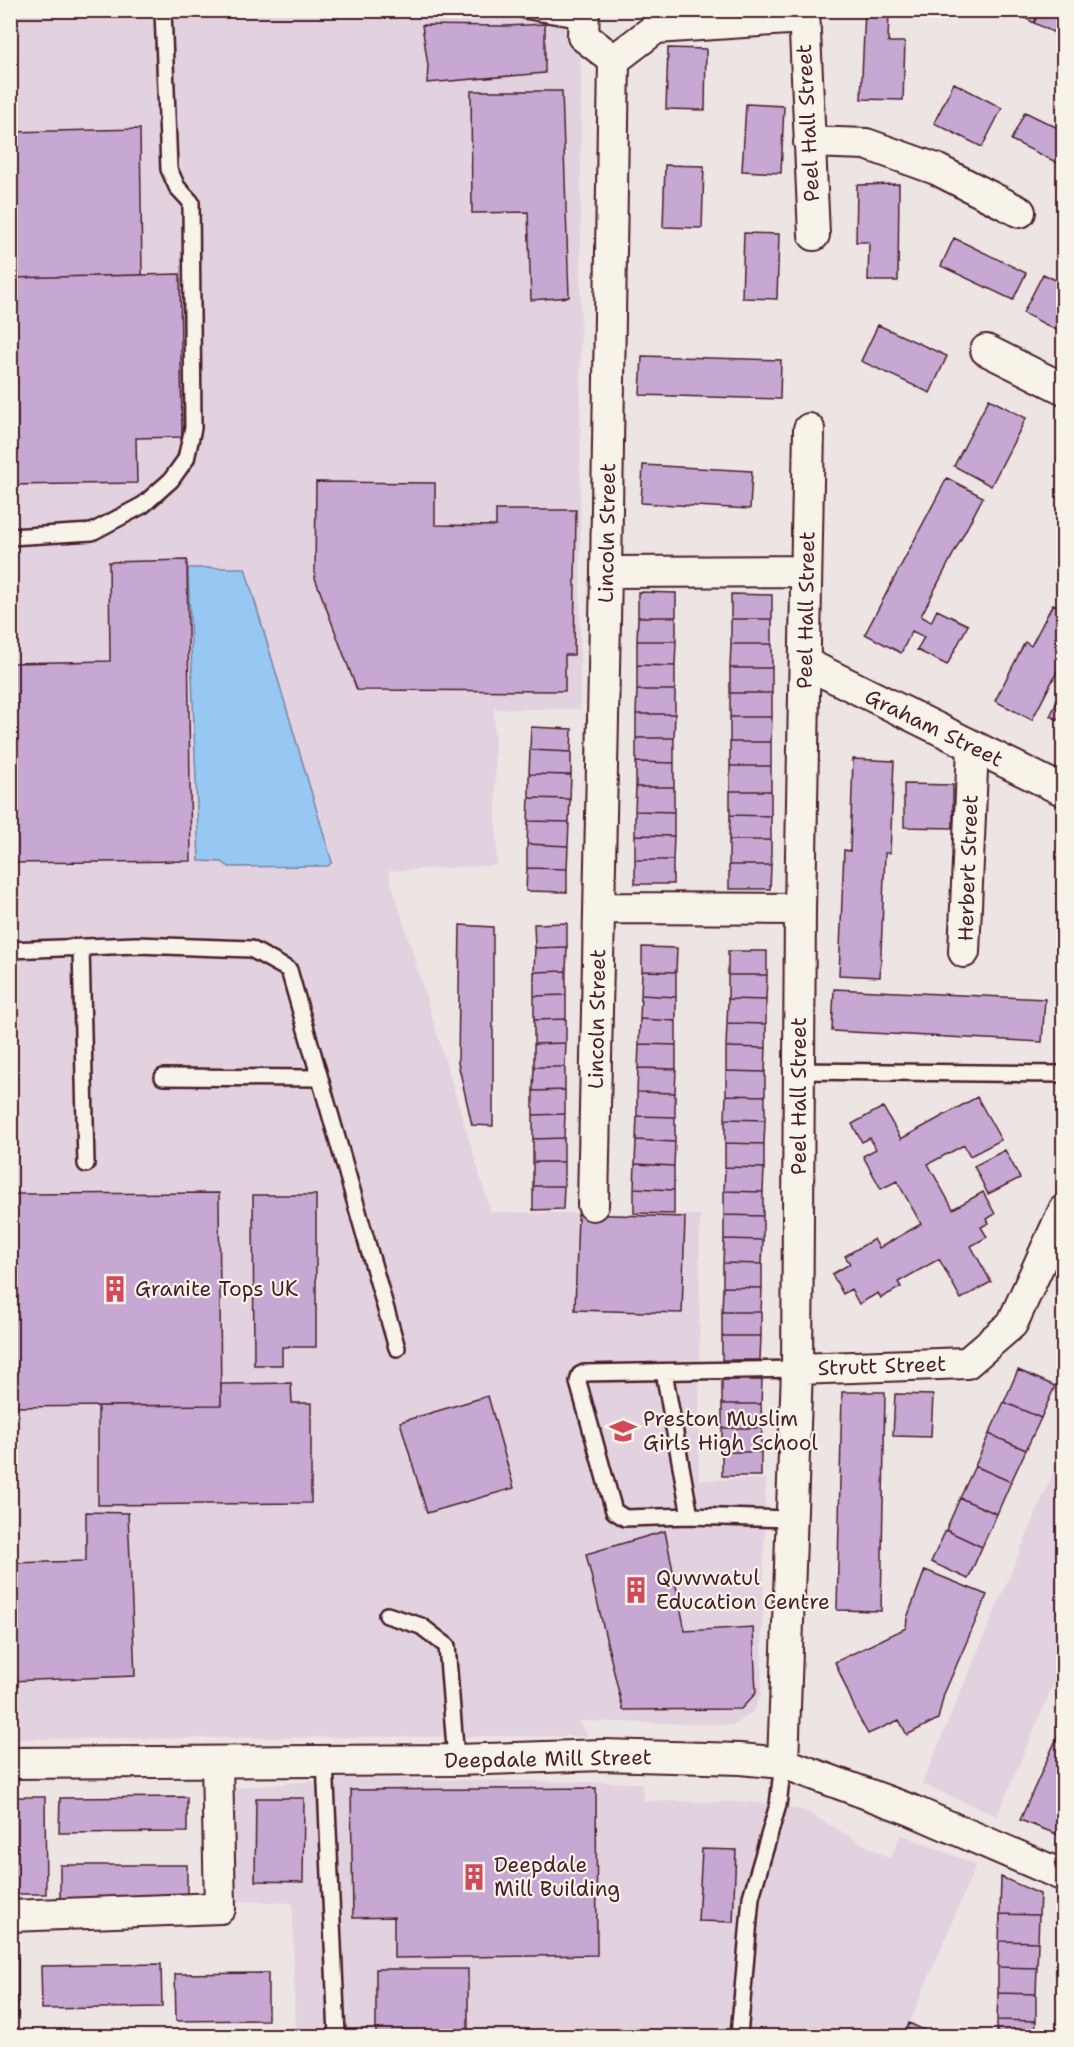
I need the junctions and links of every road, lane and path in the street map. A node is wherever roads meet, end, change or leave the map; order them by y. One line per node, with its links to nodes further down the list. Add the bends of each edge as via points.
1 (163, 10): 12 (lane, via 169,169 177,187 191,202 193,428 186,459 171,480 143,506 92,532)
2 (524, 10): 4 (lane)
3 (803, 14): 5 (street, via 656,28); 6 (street, Peel Hall Street)
4 (584, 15): 5 (street, via 583,36)
5 (614, 60): 14 (street, Lincoln Street)
6 (809, 142): 7 (street, via 866,144 936,169); 8 (street, Peel Hall Street)
7 (1020, 212)
8 (814, 235)
9 (986, 350): 10 (street)
10 (1064, 389)
11 (809, 429): 13 (street, Peel Hall Street)
12 (10, 537)
13 (806, 571): 14 (street); 15 (street, Peel Hall Street)
14 (606, 572): 18 (street, Lincoln Street)
15 (805, 663): 16 (street, Graham Street); 19 (street, Peel Hall Street)
16 (973, 747): 17 (street, Graham Street); 22 (street, Herbert Street)
17 (1064, 791)
18 (600, 908): 19 (street); 28 (street, Lincoln Street)
19 (800, 909): 23 (street, Peel Hall Street)
20 (81, 947): 21 (lane); 26 (lane, via 251,949 288,970); 27 (lane)
21 (10, 950)
22 (964, 952)
23 (799, 1071): 24 (lane); 31 (street, Peel Hall Street)
24 (1064, 1074)
25 (163, 1077): 26 (lane)
26 (320, 1078): 30 (lane)
27 (86, 1164)
28 (593, 1205)
29 (1064, 1210): 31 (street, Strutt Street, via 1012,1324 967,1363)
30 (397, 1348)
31 (797, 1369): 32 (lane); 34 (street, Peel Hall Street)
32 (664, 1372): 33 (lane); 33 (lane, via 584,1373 578,1382 614,1511 625,1518)
33 (690, 1516): 34 (lane)
34 (792, 1519): 40 (street, Peel Hall Street)
35 (387, 1615): 36 (lane, via 421,1626 447,1646)
36 (456, 1760): 37 (street, Deepdale Mill Street); 40 (street, Deepdale Mill Street, via 603,1755)
37 (325, 1761): 38 (street, Deepdale Mill Street); 43 (lane)
38 (217, 1762): 39 (street, Deepdale Mill Street); 42 (street, via 220,1908)
39 (10, 1763)
40 (783, 1763): 41 (street, Deepdale Mill Street, via 911,1810); 44 (lane, via 778,1805 751,1897)
41 (1064, 1876)
42 (10, 1916)
43 (337, 2037)
44 (740, 2037)

